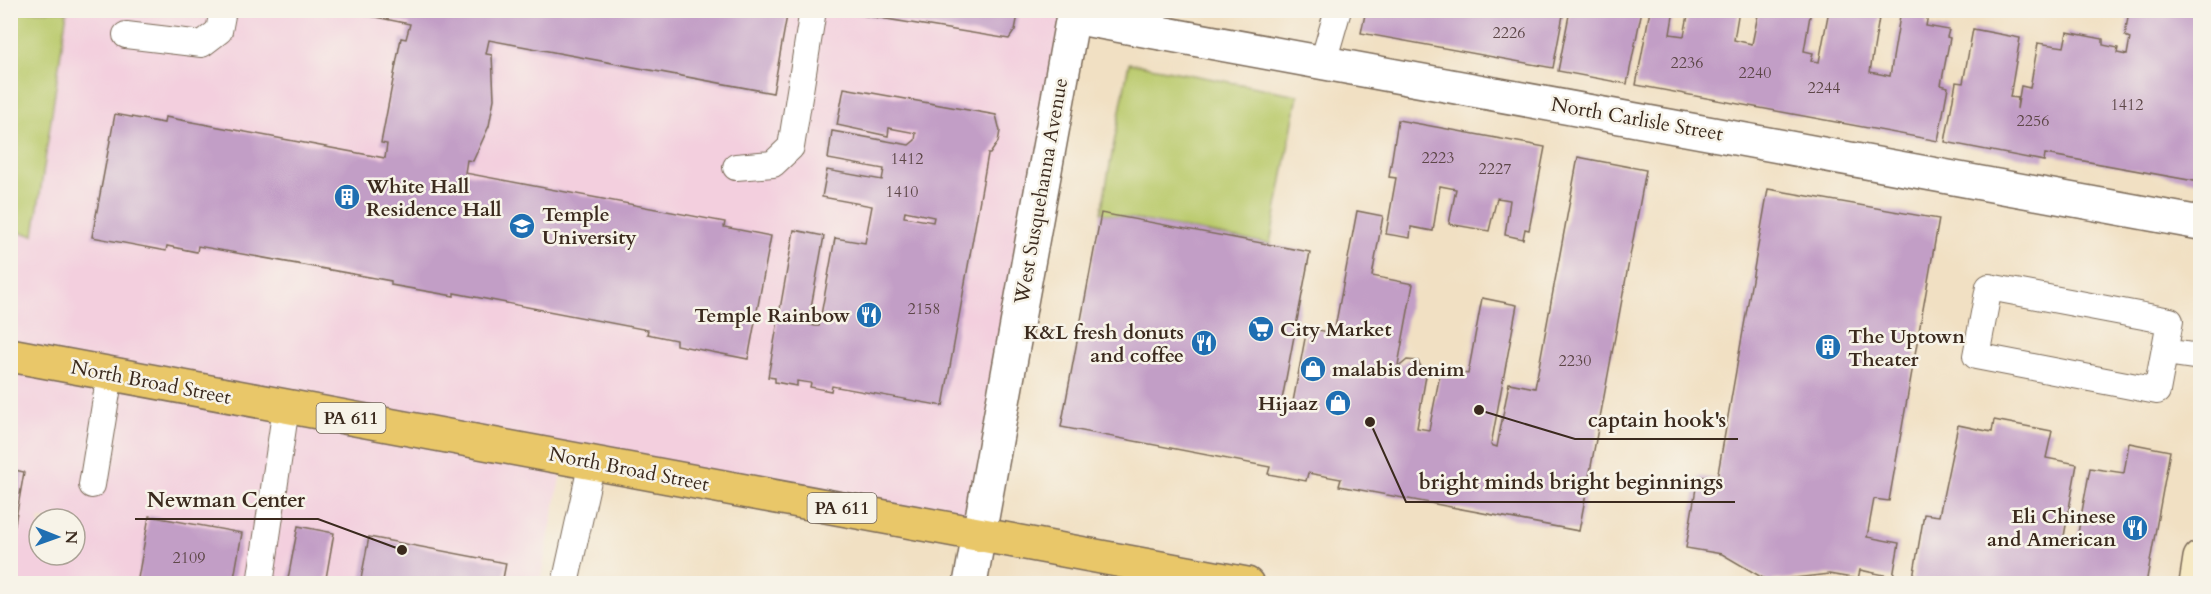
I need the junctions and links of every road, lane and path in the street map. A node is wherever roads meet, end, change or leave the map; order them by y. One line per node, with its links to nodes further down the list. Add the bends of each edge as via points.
1 (224, 10): 5 (lane, via 219,31 202,44)
2 (813, 10): 7 (lane, via 791,147 773,164)
3 (1338, 10): 6 (lane)
4 (1073, 14): 6 (street, North Carlisle Street); 16 (street, West Susquehanna Avenue)
5 (126, 35)
6 (1323, 62): 8 (street, North Carlisle Street)
7 (736, 167)
8 (2200, 223)
9 (2165, 352): 9 (lane, via 2157,391 1976,356 1989,287 2170,321); 11 (lane)
10 (10, 355): 12 (main road, North Broad Street / PA 611)
11 (2200, 357)
12 (110, 374): 13 (main road, North Broad Street / PA 611); 15 (lane)
13 (286, 407): 14 (main road, North Broad Street / PA 611); 18 (lane)
14 (592, 462): 16 (main road, North Broad Street / PA 611); 19 (lane)
15 (92, 485)
16 (979, 533): 20 (street, West Susquehanna Avenue); 21 (main road, North Broad Street / PA 611)
17 (2200, 558): 22 (street)
18 (260, 584)
19 (565, 584)
20 (970, 584)
21 (1247, 584)
22 (2196, 584)

